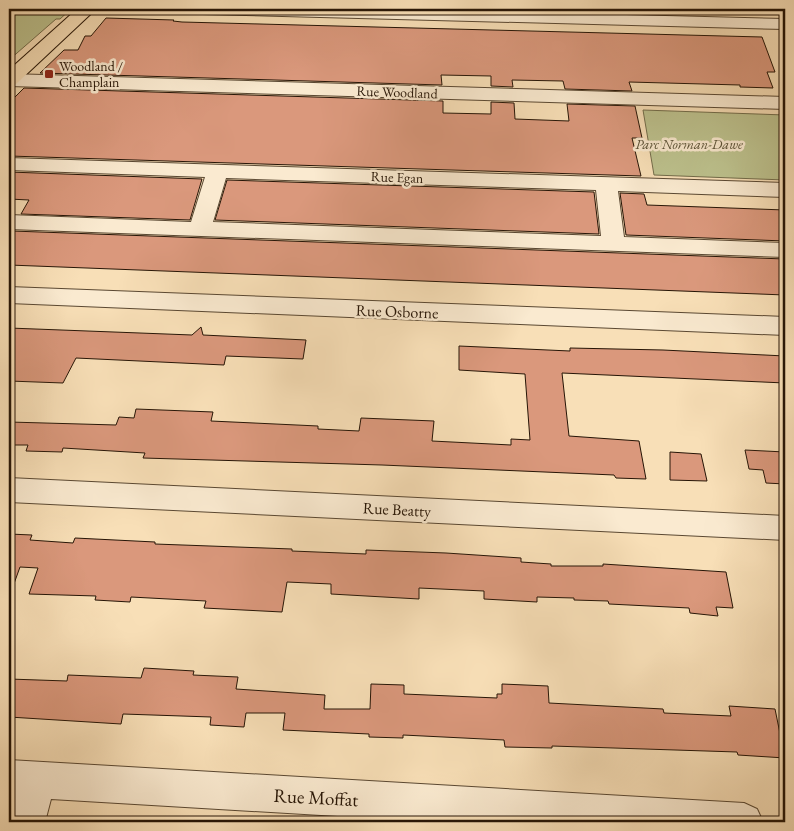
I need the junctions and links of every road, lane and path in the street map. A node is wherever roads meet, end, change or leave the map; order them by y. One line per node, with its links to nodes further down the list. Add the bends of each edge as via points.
1 (87, 9): 5 (main road)
2 (203, 9): 3 (street)
3 (479, 12): 4 (street)
4 (785, 24)
5 (9, 80): 6 (street, Rue Woodland)
6 (785, 103)
7 (9, 164): 8 (street, Rue Egan)
8 (217, 171): 9 (street, Rue Egan); 12 (street)
9 (606, 184): 10 (street, Rue Egan); 13 (street)
10 (785, 190)
11 (9, 222): 12 (street)
12 (200, 229): 13 (street)
13 (613, 244): 14 (street)
14 (785, 250)
15 (9, 295): 16 (street, Rue Osborne)
16 (785, 326)
17 (9, 490): 18 (street, Rue Beatty)
18 (785, 528)
19 (24, 779): 20 (street); 21 (street, Rue Moffat)
20 (26, 822)
21 (744, 822)

